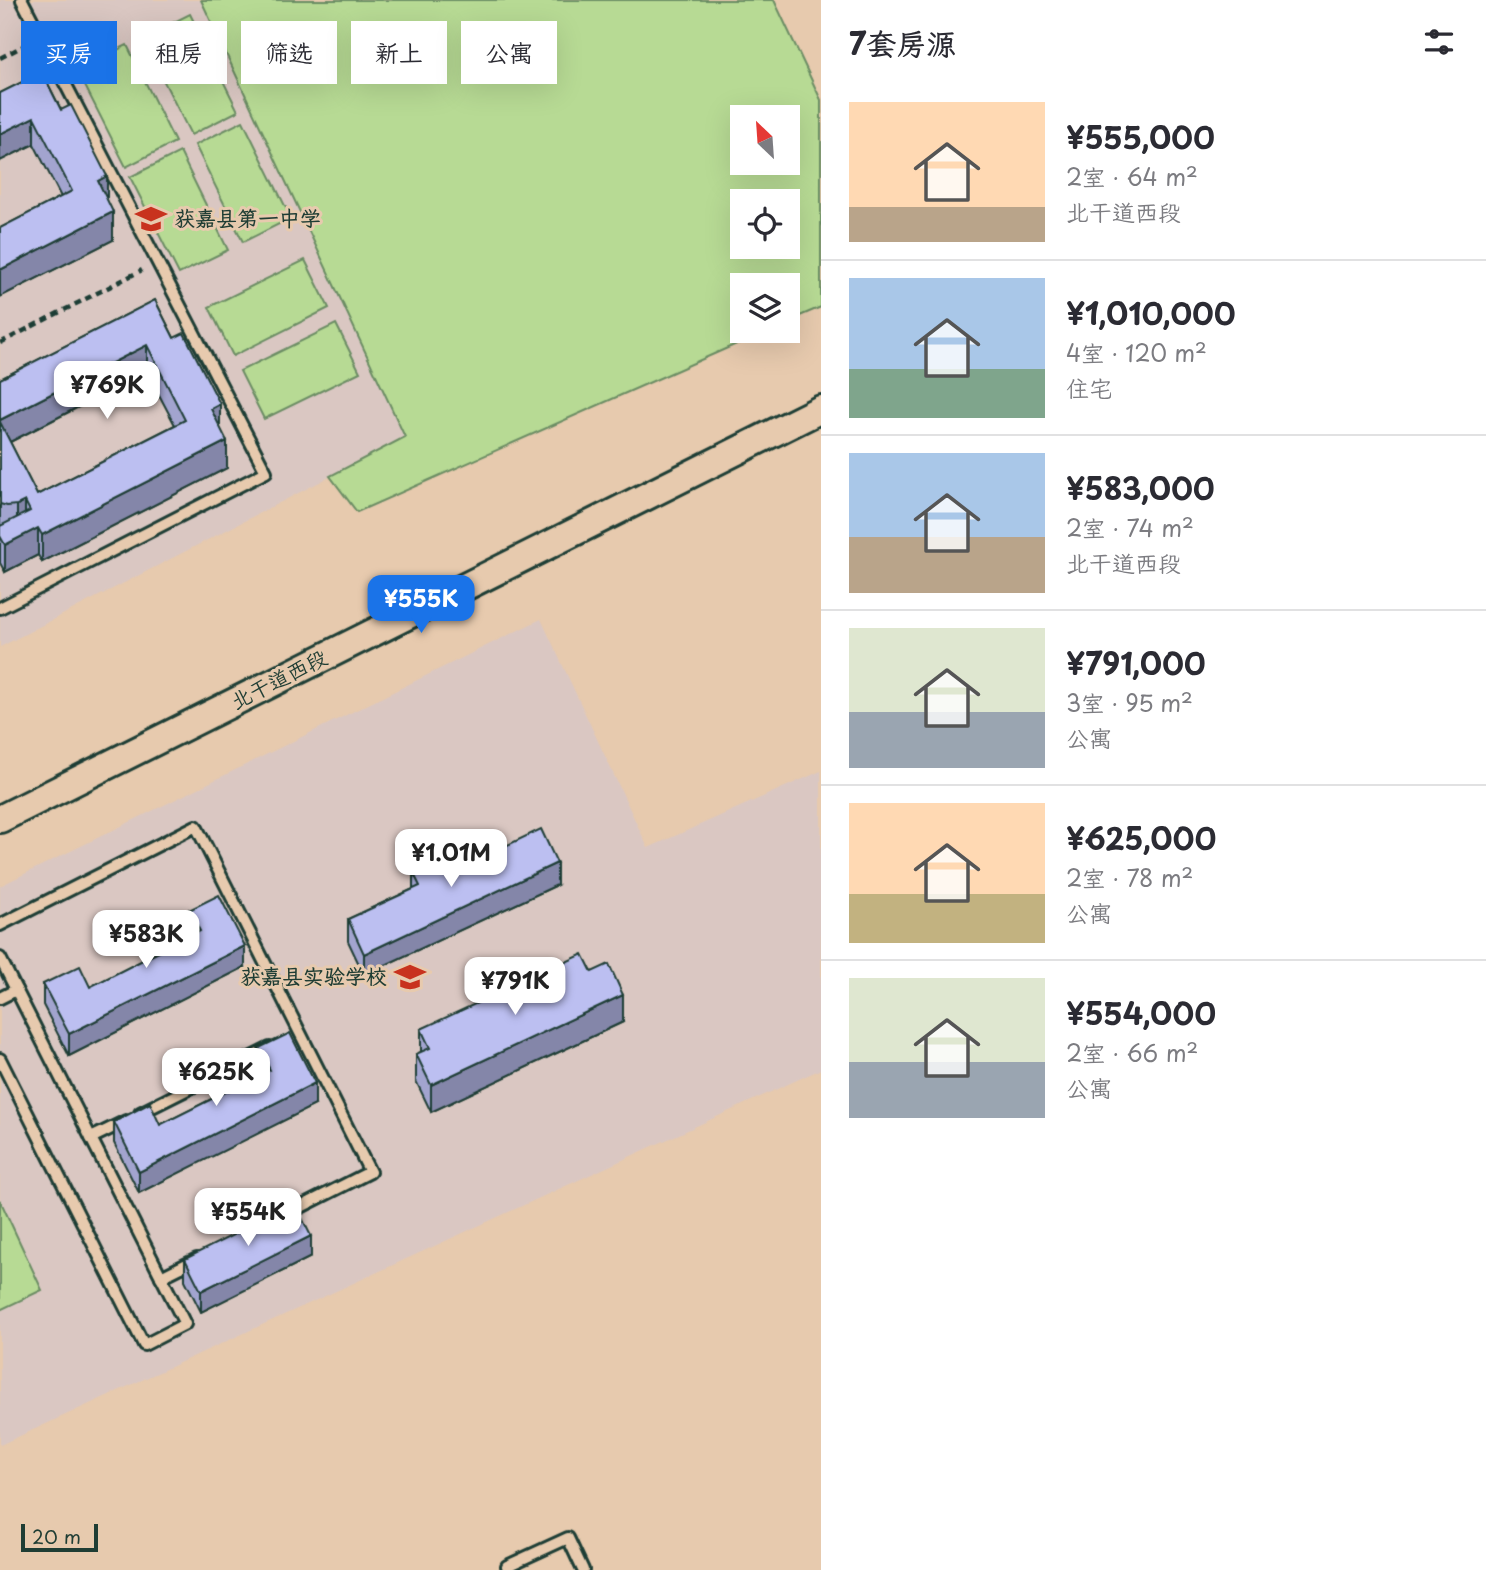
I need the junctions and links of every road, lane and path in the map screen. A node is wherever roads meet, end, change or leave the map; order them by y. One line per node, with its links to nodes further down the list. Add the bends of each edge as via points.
1 (22, 0): 2 (lane)
2 (33, 21)
3 (21, 47): 4 (path)
4 (0, 58)
5 (65, 84): 6 (lane)
6 (157, 262): 7 (path); 9 (lane, via 266,472)
7 (0, 343)
8 (821, 409): 10 (street, 北干道西段)
9 (0, 608)
10 (0, 819)
11 (0, 925): 15 (lane, via 196,826)
12 (0, 958): 13 (lane)
13 (16, 990): 14 (lane); 19 (lane)
14 (0, 999)
15 (300, 1033): 16 (lane); 20 (lane, via 370,1172)
16 (288, 1039)
17 (276, 1045): 19 (lane)
18 (0, 1059): 22 (lane, via 144,1345 185,1325)
19 (91, 1138): 22 (lane)
20 (272, 1221)
21 (210, 1252): 22 (lane)
22 (161, 1277)
23 (509, 1570): 24 (lane, via 507,1566 568,1538)
24 (583, 1570)

